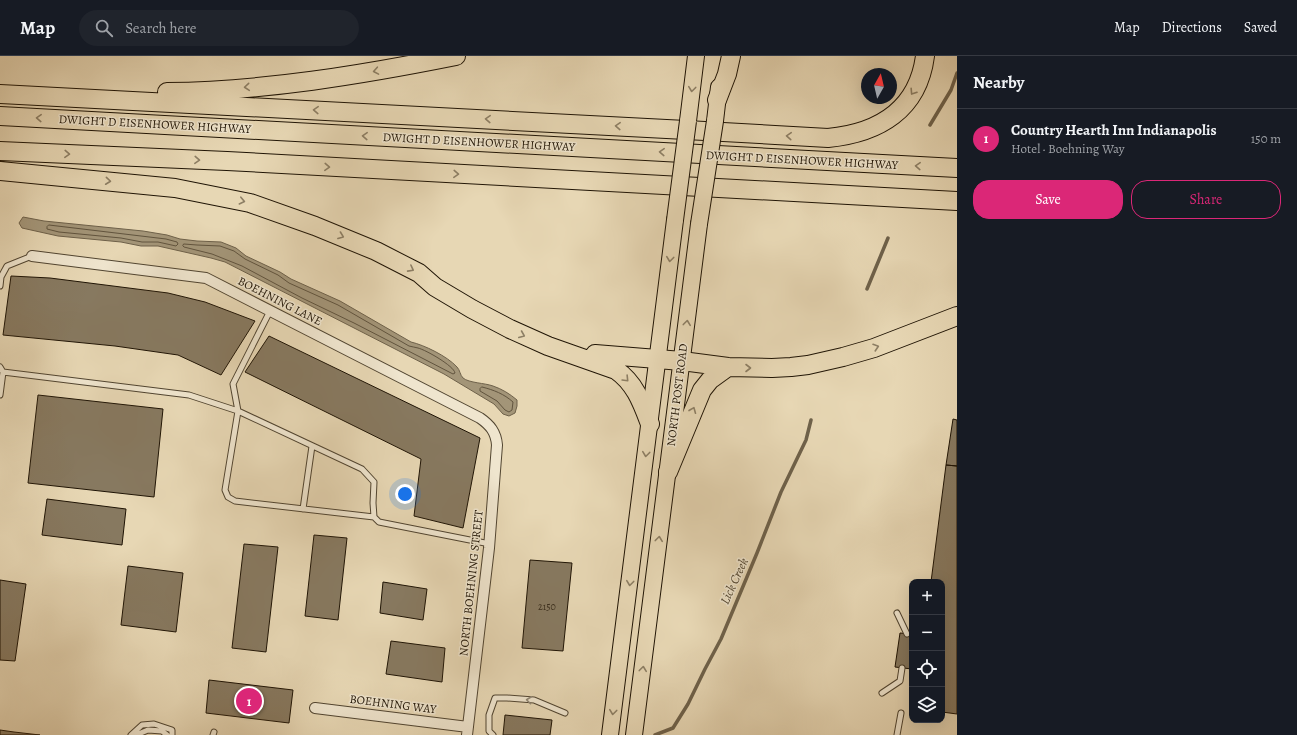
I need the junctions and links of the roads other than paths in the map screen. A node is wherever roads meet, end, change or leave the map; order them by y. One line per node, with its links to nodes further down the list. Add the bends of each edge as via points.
1 (456, 56): 6 (highway, one-way to 6, via 341,77 233,89 182,92)
2 (696, 56): 18 (main road, NORTH POST ROAD, one-way to 18, bridge)
3 (723, 56): 7 (main road, NORTH POST ROAD)
4 (731, 56): 7 (highway)
5 (925, 56): 6 (highway, one-way to 6, via 916,87 904,107 886,122 868,130 846,137 828,138)
6 (0, 93)
7 (717, 100): 19 (main road, NORTH POST ROAD, one-way to 7, bridge)
8 (0, 116): 10 (highway, DWIGHT D EISENHOWER HIGHWAY, one-way to 8)
9 (0, 151): 12 (highway, one-way to 12)
10 (957, 168)
11 (0, 170): 17 (highway, one-way to 17, via 176,188 250,202 376,251 419,273 435,287 491,320 548,346)
12 (957, 201)
13 (32, 256): 14 (lane, via 7,266 1,277); 15 (street, BOEHNING LANE, via 206,278)
14 (0, 286)
15 (270, 311): 23 (lane, via 233,384); 25 (street, BOEHNING LANE, via 480,418)
16 (957, 316): 20 (highway, one-way to 16, via 772,368 808,365 874,348)
17 (566, 351): 18 (highway); 24 (highway, one-way to 24, via 616,370 625,376 639,397)
18 (658, 360): 19 (highway); 24 (main road, NORTH POST ROAD)
19 (682, 361): 20 (highway); 27 (main road, NORTH POST ROAD)
20 (728, 367): 27 (highway, one-way to 20, via 702,390 710,380)
21 (2, 369): 22 (lane); 23 (lane, via 189,395)
22 (0, 395)
23 (238, 411): 26 (lane); 28 (lane, via 225,490 228,497 235,501)
24 (650, 424): 44 (main road, NORTH POST ROAD, one-way to 44)
25 (494, 433): 30 (street, NORTH BOEHNING STREET, via 497,445)
26 (312, 446): 28 (lane); 29 (lane, via 362,469 374,482)
27 (668, 472): 45 (main road, NORTH POST ROAD, one-way to 27)
28 (303, 509): 29 (lane)
29 (374, 517): 30 (lane, via 379,522)
30 (490, 544): 38 (street, NORTH BOEHNING STREET)
31 (897, 613): 32 (lane)
32 (907, 634)
33 (902, 668): 34 (lane, via 900,681)
34 (882, 693)
35 (315, 708): 38 (street, BOEHNING WAY)
36 (565, 713): 43 (lane, one-way to 43, via 534,700 495,698 489,715 489,731)
37 (901, 713): 46 (lane)
38 (468, 731)
39 (131, 735): 42 (lane, via 142,725 154,724 172,730)
40 (136, 735): 41 (lane, via 148,730 162,730)
41 (168, 735)
42 (172, 735)
43 (493, 735)
44 (610, 735)
45 (634, 735)
46 (897, 735)

